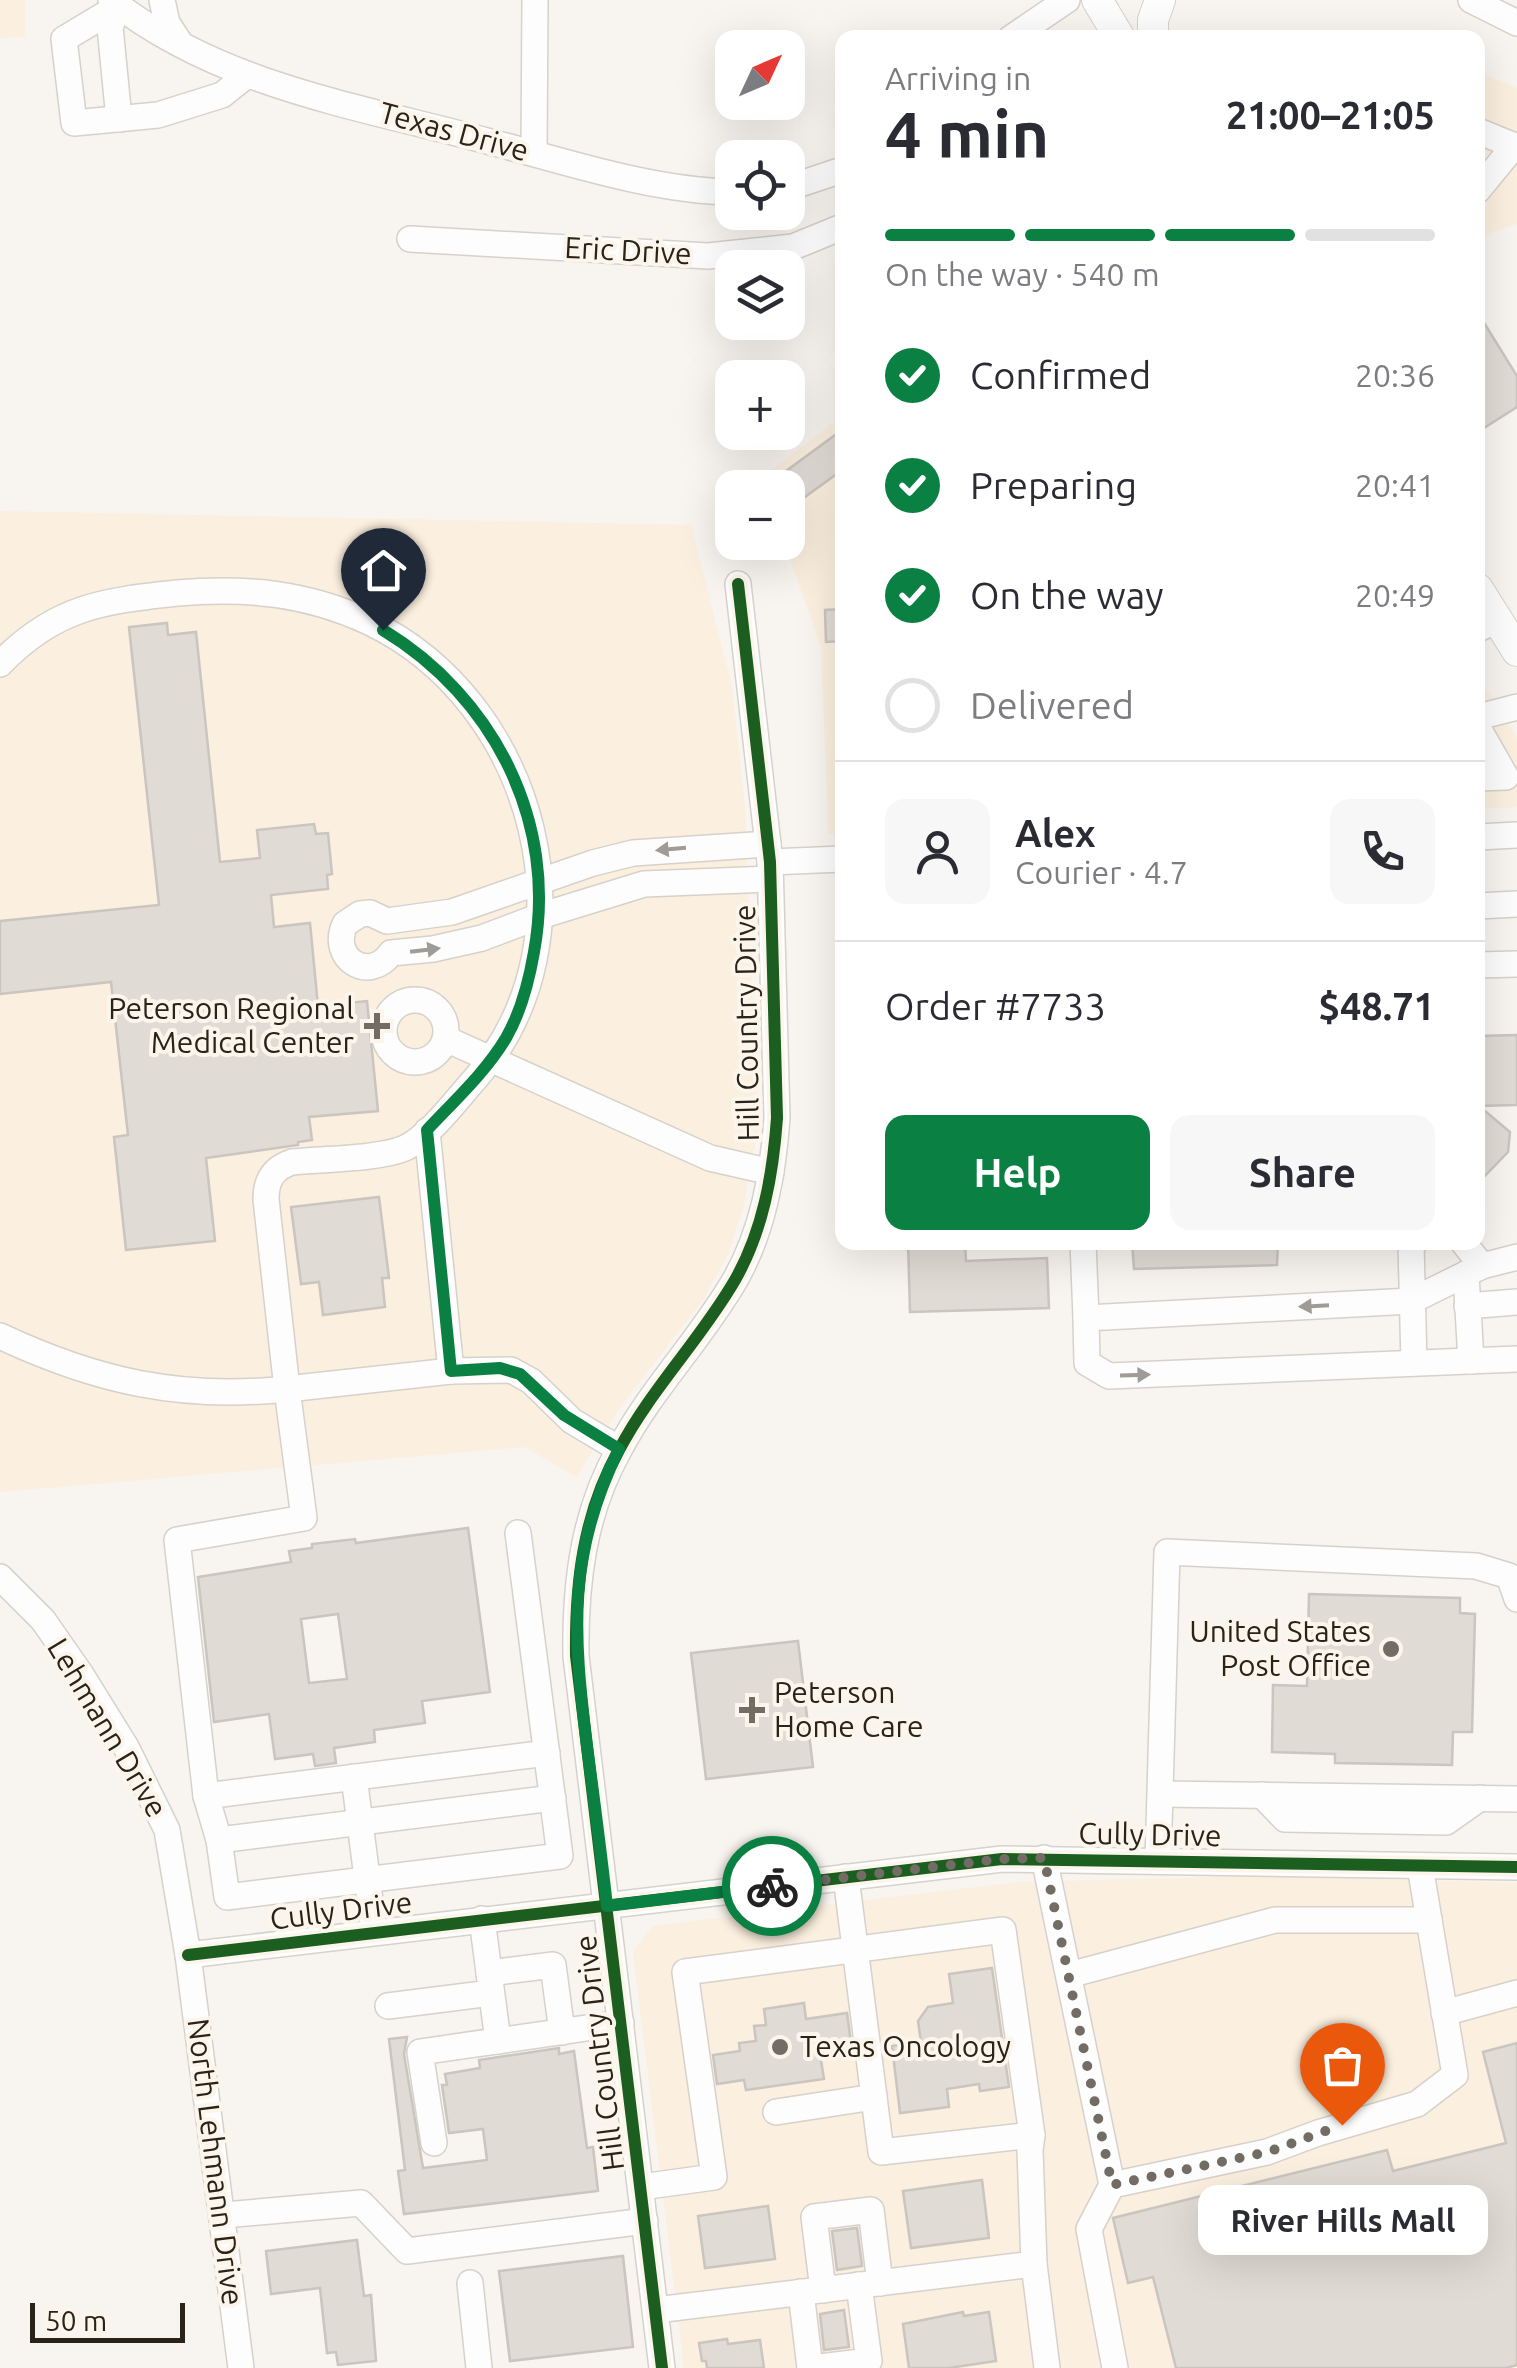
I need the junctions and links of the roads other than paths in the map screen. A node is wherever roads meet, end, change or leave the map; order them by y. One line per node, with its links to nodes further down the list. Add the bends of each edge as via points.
1 (162, 0): 12 (street)
2 (536, 0): 17 (street)
3 (1067, 0): 9 (street)
4 (1097, 0): 10 (main road)
5 (1160, 0): 11 (main road)
6 (1470, 0): 8 (street)
7 (115, 3): 12 (street, Texas Drive); 14 (street, via 110,27); 14 (street, via 64,39 74,123)
8 (1517, 23)
9 (1022, 30)
10 (1115, 30)
11 (1153, 30)
12 (183, 48): 13 (street, Texas Drive)
13 (246, 75): 14 (street, via 222,95 158,116); 17 (street, Texas Drive)
14 (119, 118)
15 (1485, 134): 16 (street)
16 (1516, 146): 20 (street)
17 (534, 154): 21 (street, Texas Drive)
18 (835, 172): 19 (street)
19 (805, 182)
20 (1485, 182)
21 (715, 190)
22 (835, 230): 23 (street, Eric Drive, via 793,247 708,256)
23 (410, 240)
24 (738, 584): 35 (street, Hill Country Drive)
25 (1487, 625): 26 (main road)
26 (1517, 651)
27 (0, 664): 36 (street, via 68,614 120,599 253,590 356,616 420,654 486,726 516,779)
28 (1517, 706): 29 (street)
29 (1485, 714)
30 (1485, 740): 31 (street, via 1506,777)
31 (1485, 778)
32 (1517, 835): 33 (street)
33 (1485, 837)
34 (835, 859): 35 (street)
35 (769, 861): 36 (street, one-way to 36, via 633,852); 39 (street, via 644,884); 47 (street, Hill Country Drive, via 776,1118)
36 (541, 881): 39 (street); 41 (street, via 433,916 352,918 341,933 342,952 354,965)
37 (1517, 904): 38 (street)
38 (1485, 906)
39 (540, 916): 41 (street, one-way to 39, via 392,953 459,944); 45 (street, via 526,988)
40 (1517, 964): 42 (street)
41 (379, 965): 43 (street)
42 (1485, 967)
43 (396, 1006): 44 (street, via 416,999 436,1007); 44 (street, via 384,1024 394,1054 422,1062)
44 (446, 1039): 45 (street)
45 (492, 1060): 46 (street); 47 (street, via 710,1158)
46 (427, 1130): 61 (street); 62 (street, via 399,1150 292,1162 268,1180)
47 (771, 1172): 63 (street, Hill Country Drive, via 736,1278)
48 (1083, 1250): 56 (street)
49 (1410, 1250): 53 (street)
50 (1467, 1250): 52 (street)
51 (1517, 1257): 52 (street)
52 (1474, 1270): 53 (street); 55 (street)
53 (1411, 1301): 56 (street, one-way to 56); 60 (street)
54 (1517, 1302): 55 (street)
55 (1467, 1306): 59 (street)
56 (1086, 1318): 60 (street, one-way to 60, via 1086,1363 1108,1376)
57 (0, 1336): 62 (street, via 128,1383 208,1393)
58 (1517, 1359): 59 (street)
59 (1470, 1361): 60 (street)
60 (1414, 1363)
61 (451, 1371): 62 (street); 63 (street, via 500,1368 520,1374 564,1415)
62 (287, 1389): 70 (street, via 304,1518 177,1540)
63 (619, 1449): 81 (street, Hill Country Drive, via 584,1543 576,1612)
64 (518, 1533): 67 (street)
65 (0, 1577): 86 (street, Lehmann Drive, via 82,1676 159,1809)
66 (1517, 1599): 69 (street, via 1508,1576 1476,1566 1167,1552)
67 (547, 1753): 68 (street); 71 (street)
68 (354, 1777): 70 (street); 73 (street)
69 (1162, 1794): 72 (street); 76 (street)
70 (206, 1796): 74 (street)
71 (552, 1798): 73 (street); 80 (street, via 560,1856)
72 (1517, 1799)
73 (360, 1822): 74 (street); 80 (street)
74 (219, 1840): 80 (street, via 227,1897)
75 (1044, 1858): 76 (street, Cully Drive); 79 (street, Cully Drive); 87 (street)
76 (1158, 1860): 77 (street, Cully Drive)
77 (1420, 1866): 78 (street, Cully Drive); 83 (street)
78 (1517, 1867)
79 (846, 1877): 81 (street, Cully Drive); 85 (street)
80 (368, 1880): 84 (street)
81 (607, 1906): 82 (street, Cully Drive); 92 (street, Hill Country Drive)
82 (482, 1919): 84 (street, Cully Drive); 88 (street)
83 (1429, 1920): 87 (street, via 1275,1920); 91 (street)
84 (374, 1931): 86 (street, Cully Drive)
85 (856, 1949): 95 (street); 97 (street, via 1003,1930); 100 (street, via 685,1972 714,2177)
86 (188, 1956): 101 (street, North Lehmann Drive)
87 (1068, 1975): 99 (street)
88 (490, 1984): 90 (street); 93 (street, via 553,1966); 94 (street)
89 (1517, 1993): 91 (street)
90 (388, 2006)
91 (1444, 2013): 99 (street, via 1455,2075 1417,2104 1268,2152)
92 (622, 2023): 93 (street); 100 (street, Hill Country Drive)
93 (562, 2032): 94 (street)
94 (498, 2041): 98 (street, via 420,2052)
95 (874, 2097): 96 (street); 97 (street, via 881,2152)
96 (776, 2112)
97 (1032, 2135): 103 (street)
98 (434, 2144)
99 (1112, 2185): 113 (street, via 1089,2229)
100 (641, 2187): 102 (street, Hill Country Drive)
101 (224, 2215): 102 (street, via 361,2203 407,2251); 108 (street, North Lehmann Drive)
102 (645, 2221): 107 (street, Hill Country Drive)
103 (1034, 2264): 105 (street); 112 (street)
104 (470, 2284): 109 (street)
105 (869, 2284): 106 (street); 106 (street, via 871,2210 814,2217); 111 (street, via 868,2361)
106 (812, 2291): 107 (street); 111 (street)
107 (656, 2310): 110 (street, Hill Country Drive)
108 (241, 2368)
109 (480, 2368)
110 (662, 2368)
111 (811, 2368)
112 (1047, 2368)
113 (1115, 2368)

